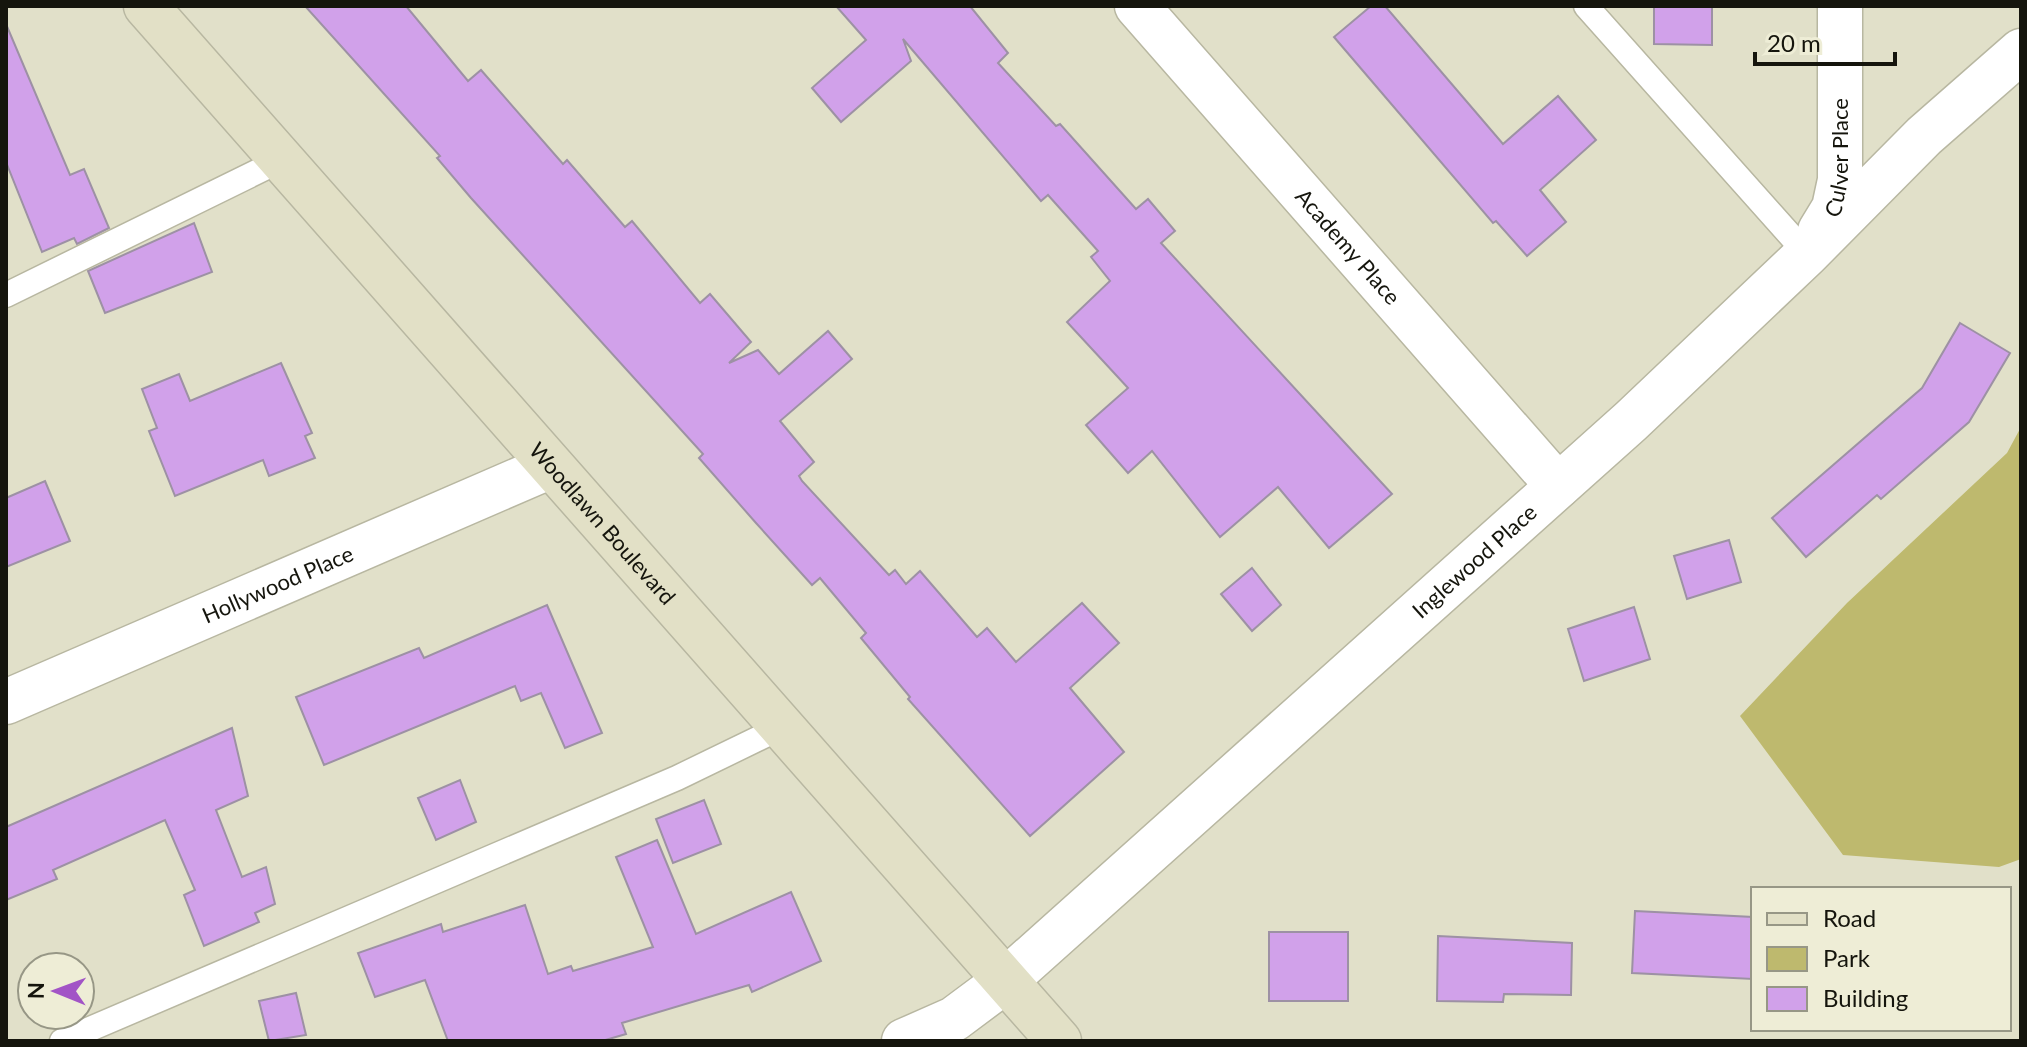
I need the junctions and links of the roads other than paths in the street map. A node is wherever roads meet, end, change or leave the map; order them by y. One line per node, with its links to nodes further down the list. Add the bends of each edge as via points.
1 (146, 6): 6 (street, Woodlawn Boulevard)
2 (1137, 6): 10 (street, Academy Place)
3 (1586, 6): 7 (lane)
4 (1840, 6): 7 (street, Culver Place, via 1840,180 1834,208)
5 (2021, 51): 7 (street, Inglewood Place, via 1924,136)
6 (281, 160): 8 (lane); 9 (street, Woodlawn Boulevard)
7 (1807, 254): 10 (street, Inglewood Place)
8 (6, 295)
9 (551, 466): 11 (street, Hollywood Place); 12 (street, Woodlawn Boulevard)
10 (1558, 486): 13 (street, Inglewood Place)
11 (6, 702)
12 (782, 727): 13 (street, Woodlawn Boulevard); 14 (lane, via 677,778)
13 (1005, 981): 15 (street, Inglewood Place, via 954,1019); 16 (street, Woodlawn Boulevard)
14 (62, 1041)
15 (904, 1041)
16 (1059, 1041)

